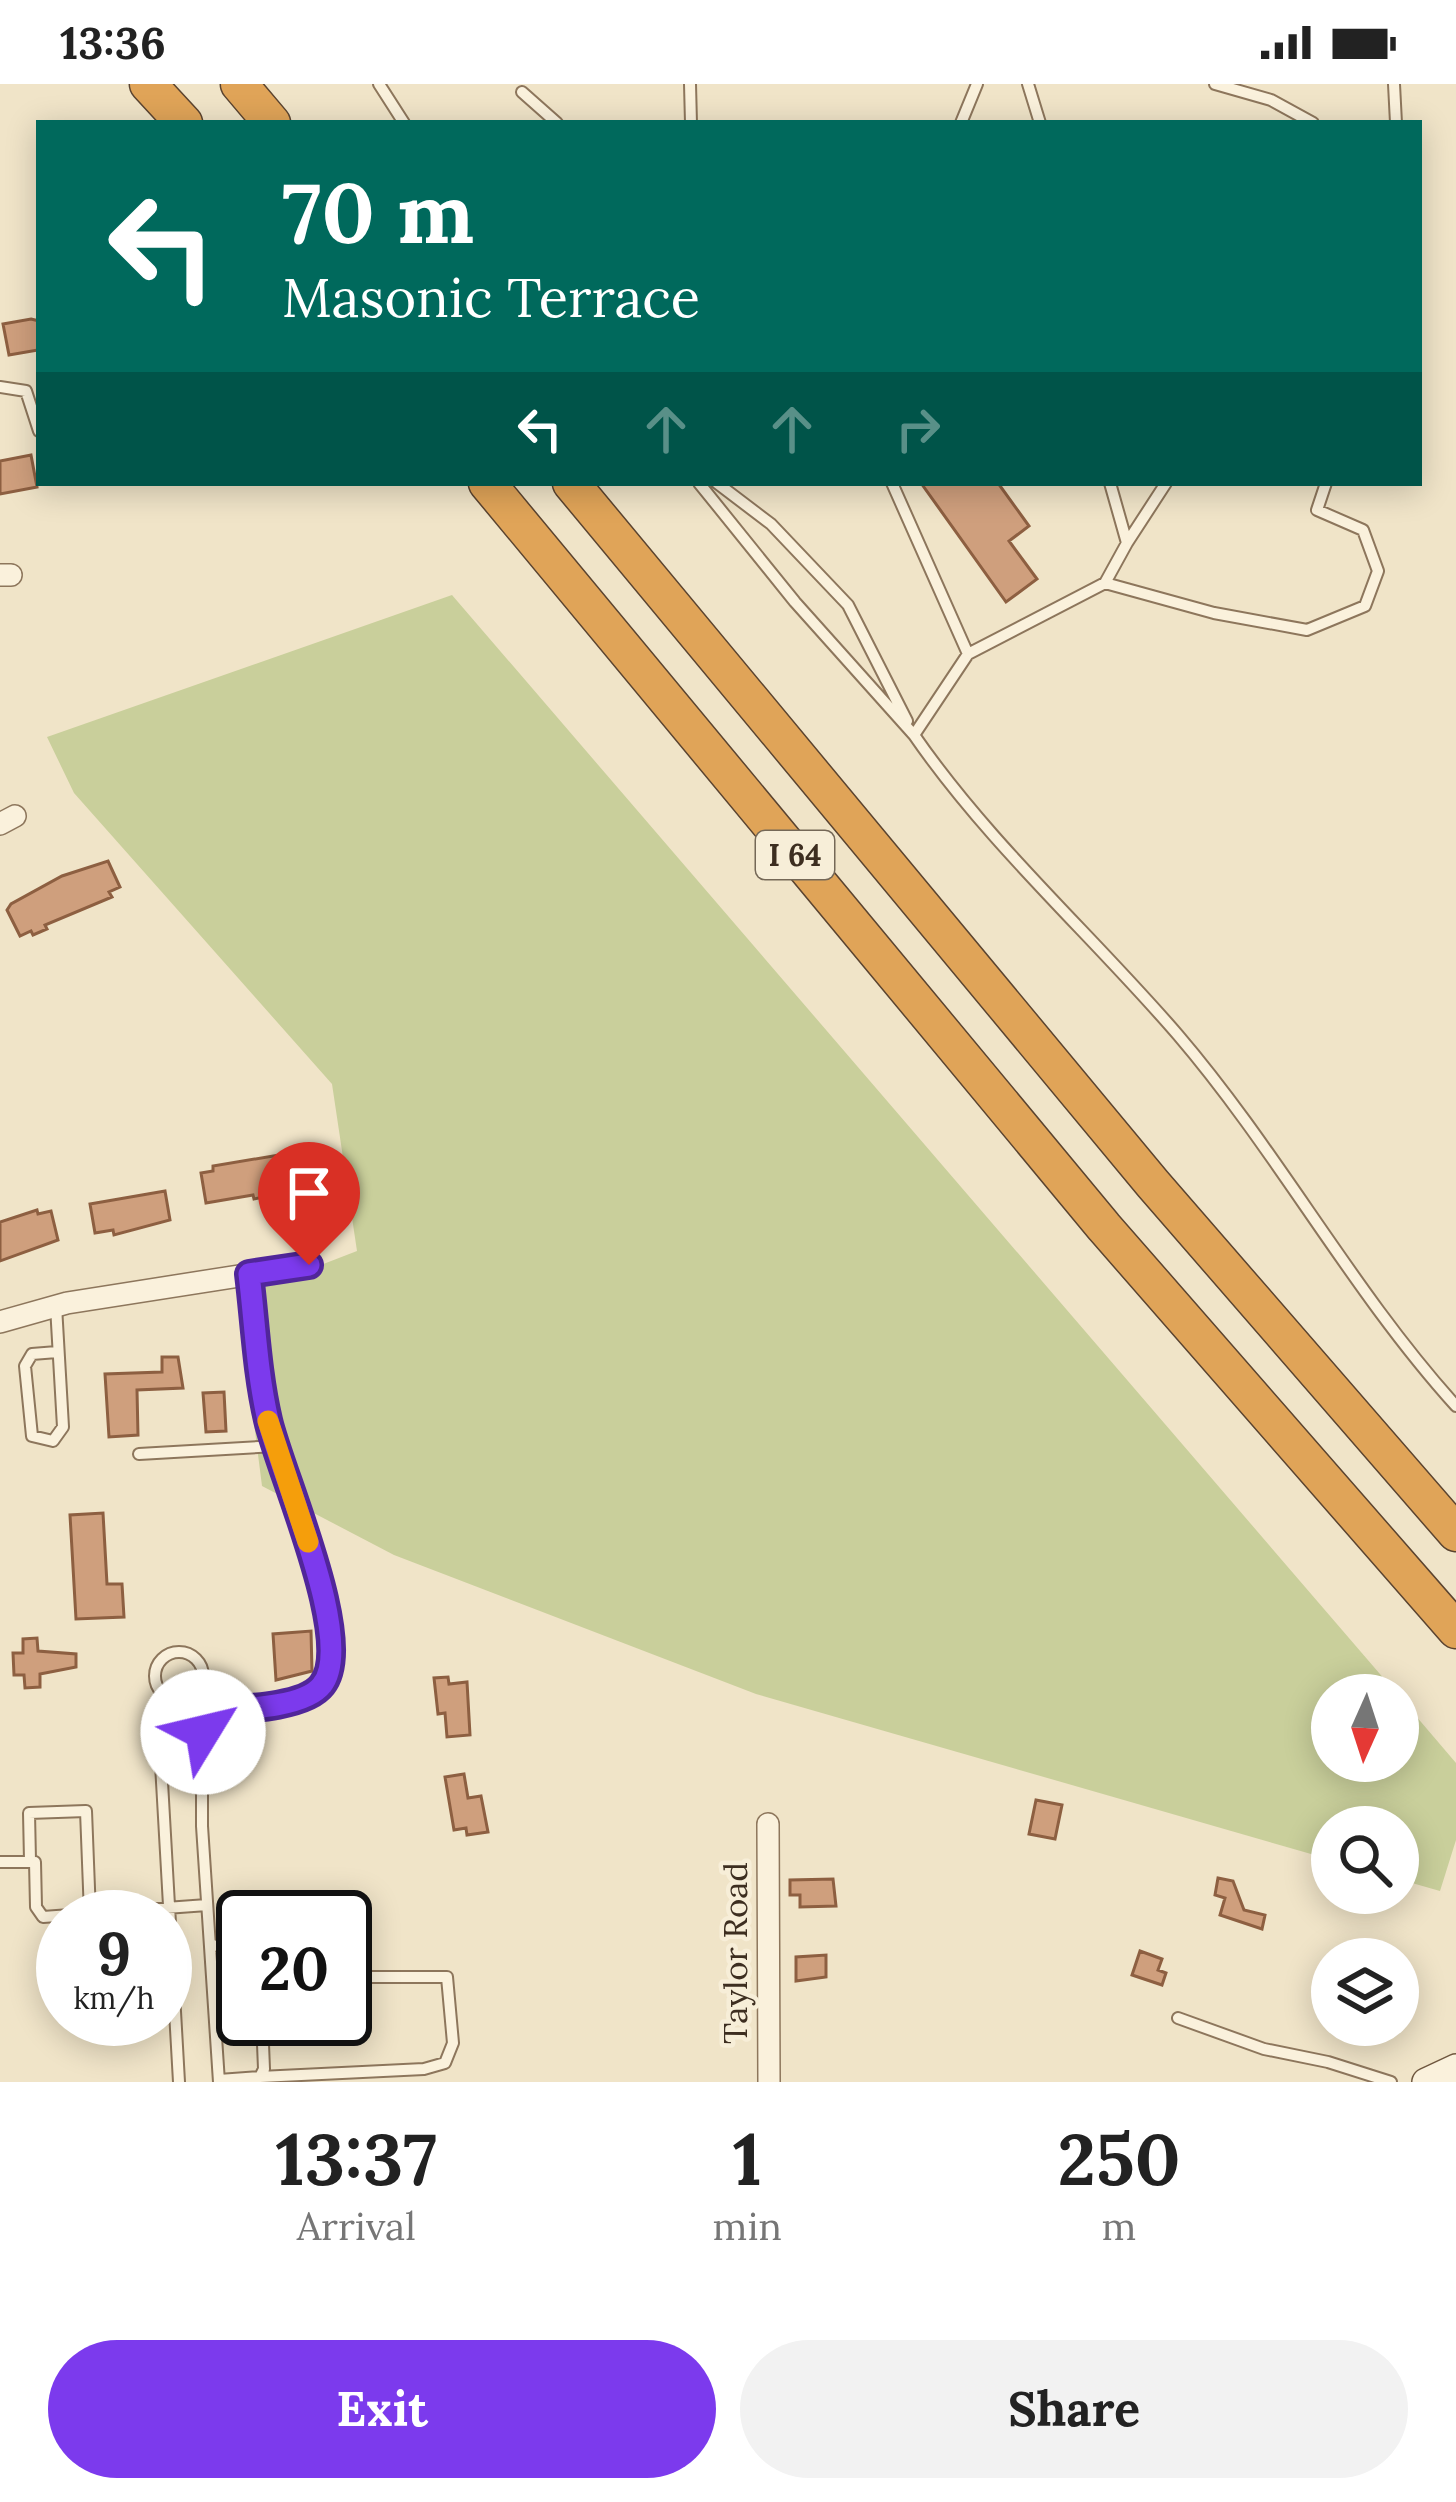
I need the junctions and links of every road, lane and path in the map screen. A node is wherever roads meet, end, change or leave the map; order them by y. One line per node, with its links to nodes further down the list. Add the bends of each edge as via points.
1 (148, 84): 10 (highway)
2 (238, 84): 11 (highway)
3 (379, 84): 12 (lane)
4 (690, 84): 14 (lane)
5 (976, 84): 15 (lane)
6 (1028, 84): 16 (lane)
7 (1215, 84): 17 (lane)
8 (1394, 84): 18 (lane)
9 (522, 92): 13 (lane)
10 (181, 120)
11 (269, 120)
12 (402, 120)
13 (553, 120)
14 (691, 120)
15 (962, 120)
16 (1039, 120)
17 (1308, 120)
18 (1396, 120)
19 (0, 387): 20 (lane, via 26,391)
20 (36, 422)
21 (489, 486): 42 (highway, I 64, via 1104,1227)
22 (573, 486): 41 (highway, I 64, via 1153,1184)
23 (701, 486): 32 (lane)
24 (720, 486): 32 (lane, via 771,524 848,605)
25 (893, 486): 31 (lane)
26 (1111, 486): 29 (lane)
27 (1164, 486): 29 (lane)
28 (1325, 486): 30 (lane, via 1317,510 1363,530 1378,571 1365,606 1307,630)
29 (1127, 543): 30 (lane)
30 (1105, 583): 31 (lane)
31 (968, 654): 32 (lane)
32 (914, 735): 38 (lane, via 1268,1147 1364,1290)
33 (309, 1265): 34 (street)
34 (249, 1274): 35 (street); 39 (street)
35 (56, 1306): 36 (street); 37 (lane)
36 (0, 1322)
37 (57, 1352): 37 (lane, via 63,1427 40,1442 32,1436 25,1366 32,1354)
38 (1456, 1406)
39 (276, 1446): 40 (lane); 43 (street, via 322,1597 332,1665 306,1698)
40 (139, 1454)
41 (1456, 1533)
42 (1456, 1630)
43 (190, 1706): 43 (lane, via 204,1675 193,1656 178,1652 164,1658 155,1678 166,1697); 49 (lane, via 166,1711 159,1729); 50 (lane, via 203,1732)
44 (768, 1824): 62 (street, Taylor Road)
45 (30, 1860): 46 (lane); 47 (lane); 48 (lane, via 29,1813 86,1811)
46 (0, 1862)
47 (37, 1890)
48 (89, 1890)
49 (169, 1890)
50 (207, 1905): 51 (lane); 52 (lane)
51 (192, 1907)
52 (210, 1946): 53 (lane); 60 (lane)
53 (216, 1946)
54 (372, 1977): 59 (lane, via 447,1977 453,2043 445,2062)
55 (1178, 2018): 63 (lane)
56 (177, 2046): 61 (lane)
57 (263, 2046): 59 (lane)
58 (1456, 2068): 64 (street)
59 (260, 2077): 60 (lane)
60 (219, 2081)
61 (179, 2082)
62 (769, 2082)
63 (1391, 2082)
64 (1426, 2082)

